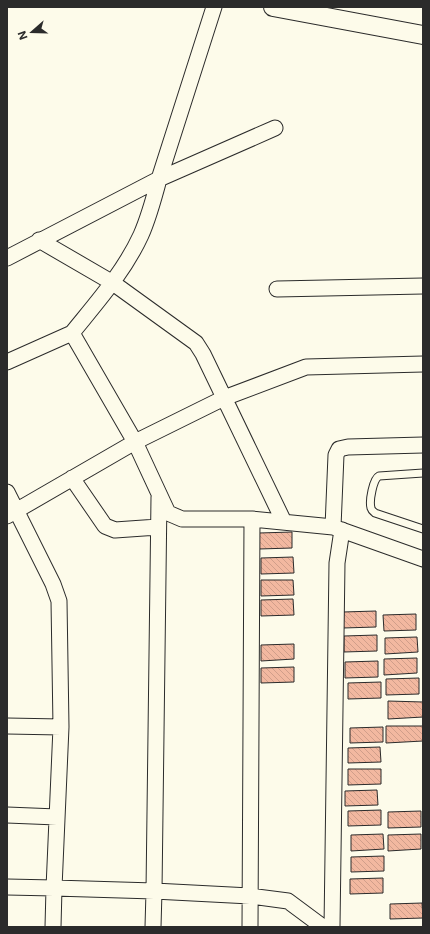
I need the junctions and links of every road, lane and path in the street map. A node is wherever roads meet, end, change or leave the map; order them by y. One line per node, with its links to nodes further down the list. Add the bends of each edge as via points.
1 (214, 7): 5 (street)
2 (273, 7): 3 (street)
3 (423, 35)
4 (275, 128): 5 (street)
5 (159, 179): 6 (street); 8 (street, via 141,234)
6 (39, 240): 7 (street); 8 (street)
7 (7, 258)
8 (113, 283): 11 (street); 14 (street, via 196,343)
9 (423, 286): 10 (street)
10 (278, 289)
11 (72, 333): 12 (street); 15 (street)
12 (7, 362)
13 (423, 364): 14 (street, via 306,367)
14 (224, 398): 15 (street); 23 (street)
15 (135, 442): 18 (street); 20 (street)
16 (423, 445): 25 (street, via 339,449 336,455)
17 (423, 474): 26 (lane, via 377,476 371,509 375,513)
18 (72, 478): 21 (street); 24 (street, via 105,526 115,530)
19 (7, 492): 21 (street)
20 (159, 497): 22 (street, via 168,513 182,519); 24 (street)
21 (12, 513): 29 (street, via 53,584 59,601)
22 (252, 519): 23 (street); 35 (street)
23 (284, 522): 25 (street)
24 (158, 527): 34 (street)
25 (338, 528): 27 (street); 40 (street)
26 (423, 528)
27 (423, 559)
28 (7, 726): 29 (street)
29 (61, 727): 31 (street)
30 (7, 814): 31 (street)
31 (57, 817): 33 (street)
32 (7, 887): 33 (street)
33 (54, 888): 34 (street); 36 (street)
34 (154, 891): 35 (street); 37 (street)
35 (250, 896): 38 (street); 39 (street, via 288,901)
36 (53, 927)
37 (154, 927)
38 (250, 927)
39 (323, 927)
40 (332, 927)

